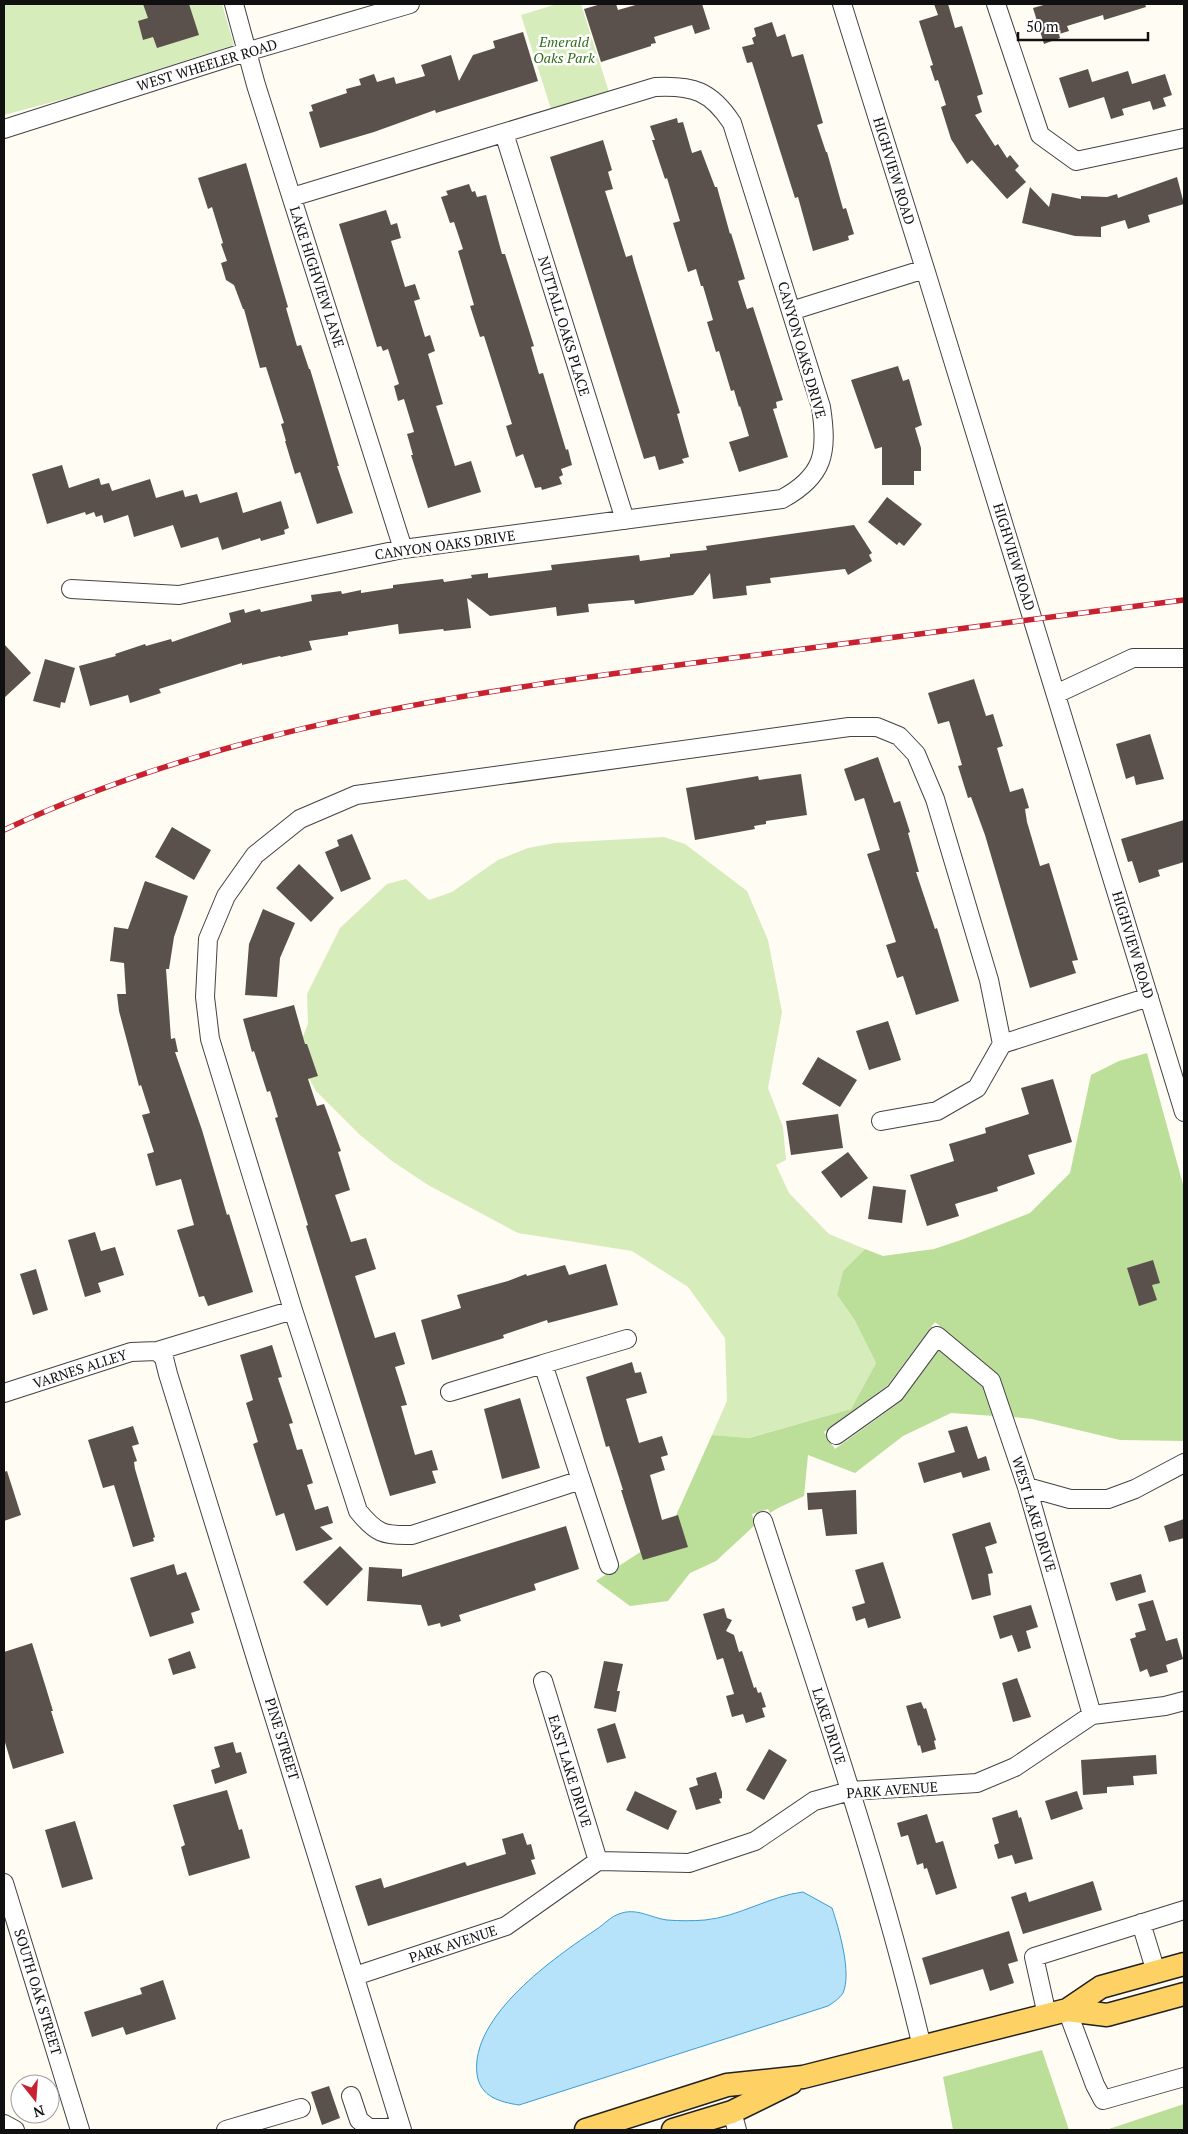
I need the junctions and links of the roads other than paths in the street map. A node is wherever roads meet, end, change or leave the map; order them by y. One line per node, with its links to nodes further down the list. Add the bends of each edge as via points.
1 (234, 4): 5 (street, LAKE HIGHVIEW LANE)
2 (410, 4): 5 (street, WEST WHEELER ROAD)
3 (842, 4): 10 (street, HIGHVIEW ROAD)
4 (996, 4): 8 (street, via 1040,135 1076,161)
5 (246, 52): 6 (street, WEST WHEELER ROAD); 9 (street, LAKE HIGHVIEW LANE)
6 (4, 129)
7 (504, 133): 9 (street, CANYON OAKS DRIVE); 11 (street, CANYON OAKS DRIVE, via 655,87 695,89 710,97 732,123); 12 (street, NUTTALL OAKS PLACE)
8 (1184, 138)
9 (292, 197): 13 (street, LAKE HIGHVIEW LANE)
10 (926, 269): 11 (street); 16 (street, HIGHVIEW ROAD)
11 (791, 312): 12 (street, CANYON OAKS DRIVE, via 824,430 820,464 811,478 782,499)
12 (625, 520): 13 (street, CANYON OAKS DRIVE)
13 (403, 549): 14 (street, CANYON OAKS DRIVE, via 179,595)
14 (71, 589)
15 (1184, 658): 16 (street, via 1133,658)
16 (1056, 694): 17 (street, HIGHVIEW ROAD)
17 (1149, 997): 18 (street); 19 (street, HIGHVIEW ROAD)
18 (1002, 1044): 20 (street, via 977,1088 936,1111); 21 (street, via 989,980 934,799 916,754 899,736 884,730 849,726 356,796 300,818 254,855 226,896 208,939 205,997 210,1039)
19 (1184, 1112)
20 (882, 1121)
21 (293, 1310): 23 (street, VARNES ALLEY); 29 (street, via 358,1511 372,1528 392,1536 412,1535)
22 (627, 1339): 24 (street)
23 (157, 1351): 26 (street, VARNES ALLEY, via 131,1352); 43 (street, PINE STREET, via 164,1358)
24 (543, 1364): 25 (street); 29 (street)
25 (450, 1392)
26 (4, 1393)
27 (836, 1435): 30 (street, WEST LAKE DRIVE, via 895,1393 937,1336 991,1381)
28 (1184, 1463): 30 (street, via 1135,1490 1108,1499 1070,1499)
29 (581, 1480): 32 (street)
30 (1027, 1487): 35 (street, WEST LAKE DRIVE)
31 (763, 1521): 36 (street, LAKE DRIVE)
32 (609, 1565)
33 (543, 1681): 37 (street, EAST LAKE DRIVE)
34 (1184, 1701): 35 (street, PARK AVENUE)
35 (1092, 1715): 36 (street, PARK AVENUE, via 1015,1767 977,1782)
36 (850, 1790): 37 (street, PARK AVENUE, via 814,1801 756,1842 689,1863); 46 (street, LAKE DRIVE, via 902,1965)
37 (598, 1861): 43 (street, PARK AVENUE, via 506,1926)
38 (4, 1883): 55 (street, SOUTH OAK STREET)
39 (1184, 1910): 40 (street)
40 (1141, 1923): 42 (street); 45 (street, via 1034,1957)
41 (1184, 1964): 42 (main road)
42 (1156, 1972): 45 (main road, via 1101,1987)
43 (355, 1976): 53 (street, PINE STREET)
44 (1184, 1994): 45 (main road, via 1107,2015)
45 (1057, 2012): 46 (main road); 48 (street, via 1103,2100)
46 (922, 2047): 47 (main road)
47 (803, 2077): 51 (main road); 57 (main road, via 727,2085)
48 (1184, 2077)
49 (351, 2096): 53 (street, via 359,2120 369,2128)
50 (301, 2108): 56 (street)
51 (735, 2121): 58 (main road)
52 (4, 2124): 54 (street)
53 (401, 2127)
54 (15, 2130)
55 (80, 2130)
56 (226, 2130)
57 (586, 2130)
58 (678, 2130)

